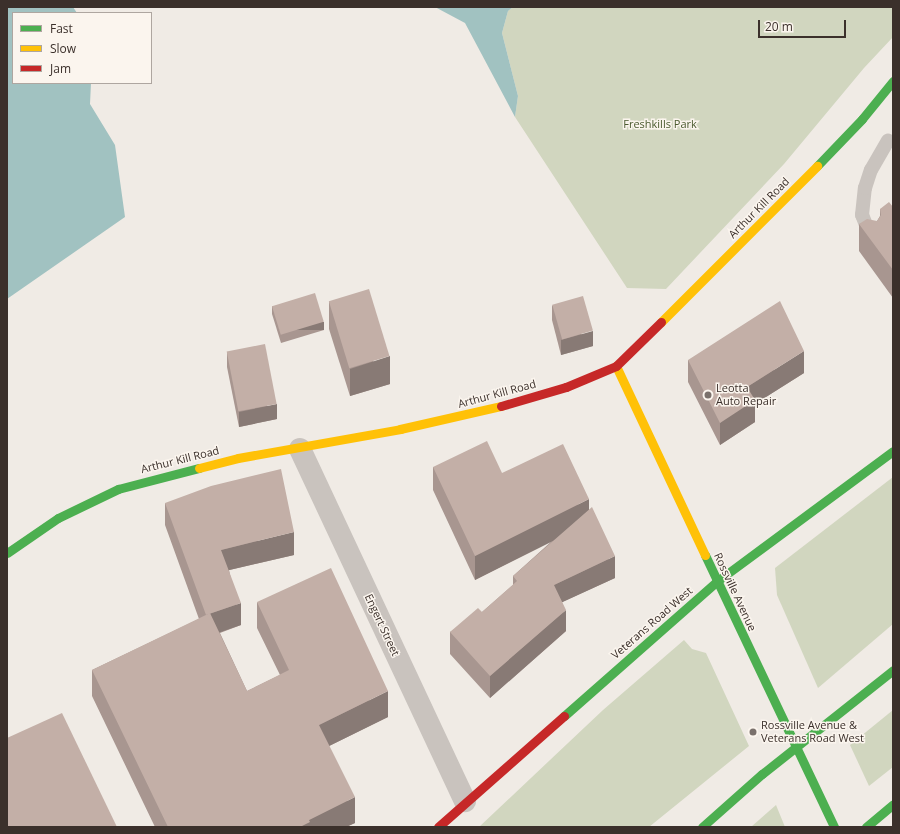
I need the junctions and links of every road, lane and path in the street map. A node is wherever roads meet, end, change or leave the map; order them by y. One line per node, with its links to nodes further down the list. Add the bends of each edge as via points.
1 (893, 81): 4 (main road, Arthur Kill Road, via 862,119 769,216)
2 (888, 141): 3 (lane, via 871,170 865,188 862,215)
3 (873, 241)
4 (616, 366): 5 (main road, Arthur Kill Road, via 566,387 507,405); 8 (main road, Rossville Avenue)
5 (300, 449): 7 (main road, Arthur Kill Road, via 238,458 118,489 58,518); 10 (street, Engert Street)
6 (893, 451): 8 (main road, Veterans Road West)
7 (7, 553)
8 (716, 582): 10 (main road, Veterans Road West); 14 (main road, Rossville Avenue)
9 (893, 670): 13 (main road, bridge, via 762,774)
10 (465, 802): 12 (main road, Veterans Road West)
11 (893, 804): 15 (main road)
12 (438, 827)
13 (702, 827)
14 (834, 827)
15 (866, 827)

